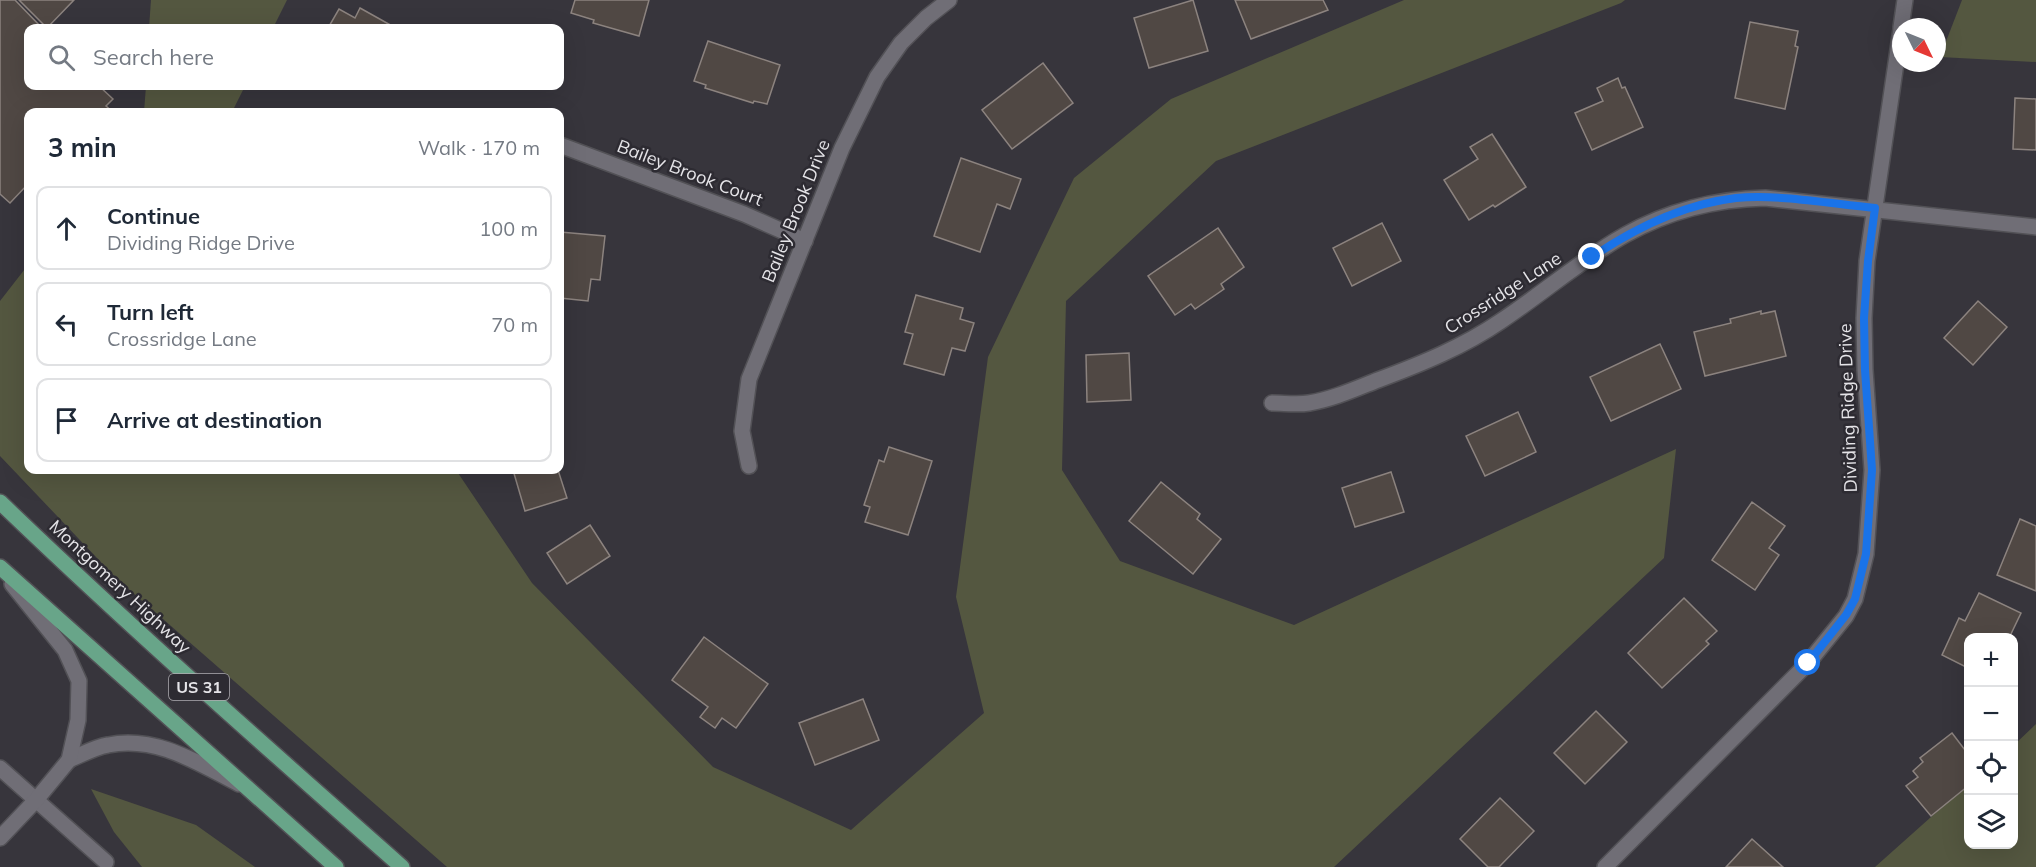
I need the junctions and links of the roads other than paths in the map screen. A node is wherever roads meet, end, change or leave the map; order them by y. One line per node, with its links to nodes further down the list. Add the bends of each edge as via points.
1 (950, 0): 8 (street, Bailey Brook Drive, via 902,43 877,77 842,148)
2 (1905, 0): 3 (street, Dividing Ridge Drive)
3 (1902, 18)
4 (1895, 72): 6 (street, Dividing Ridge Drive)
5 (564, 146): 8 (street, Bailey Brook Court)
6 (1875, 208): 7 (street, Crossridge Lane); 9 (street, Crossridge Lane, via 1765,198 1708,203 1624,235 1500,322 1432,360 1307,404); 21 (street, Dividing Ridge Drive, via 1864,318 1872,470 1866,554 1855,599 1808,663)
7 (2036, 227)
8 (805, 241): 10 (street, Bailey Brook Drive, via 749,379 742,431)
9 (1272, 403)
10 (749, 466)
11 (0, 502): 20 (main road, Montgomery Highway / US 31)
12 (0, 568): 13 (street, via 65,650 79,681 78,720); 15 (main road, US 31)
13 (69, 760): 15 (street, via 106,745 140,742 172,750); 16 (street)
14 (0, 768): 16 (street)
15 (248, 788): 19 (main road, US 31)
16 (36, 800): 17 (street); 18 (street)
17 (0, 838)
18 (106, 862)
19 (336, 867)
20 (402, 867)
21 (1605, 867)

